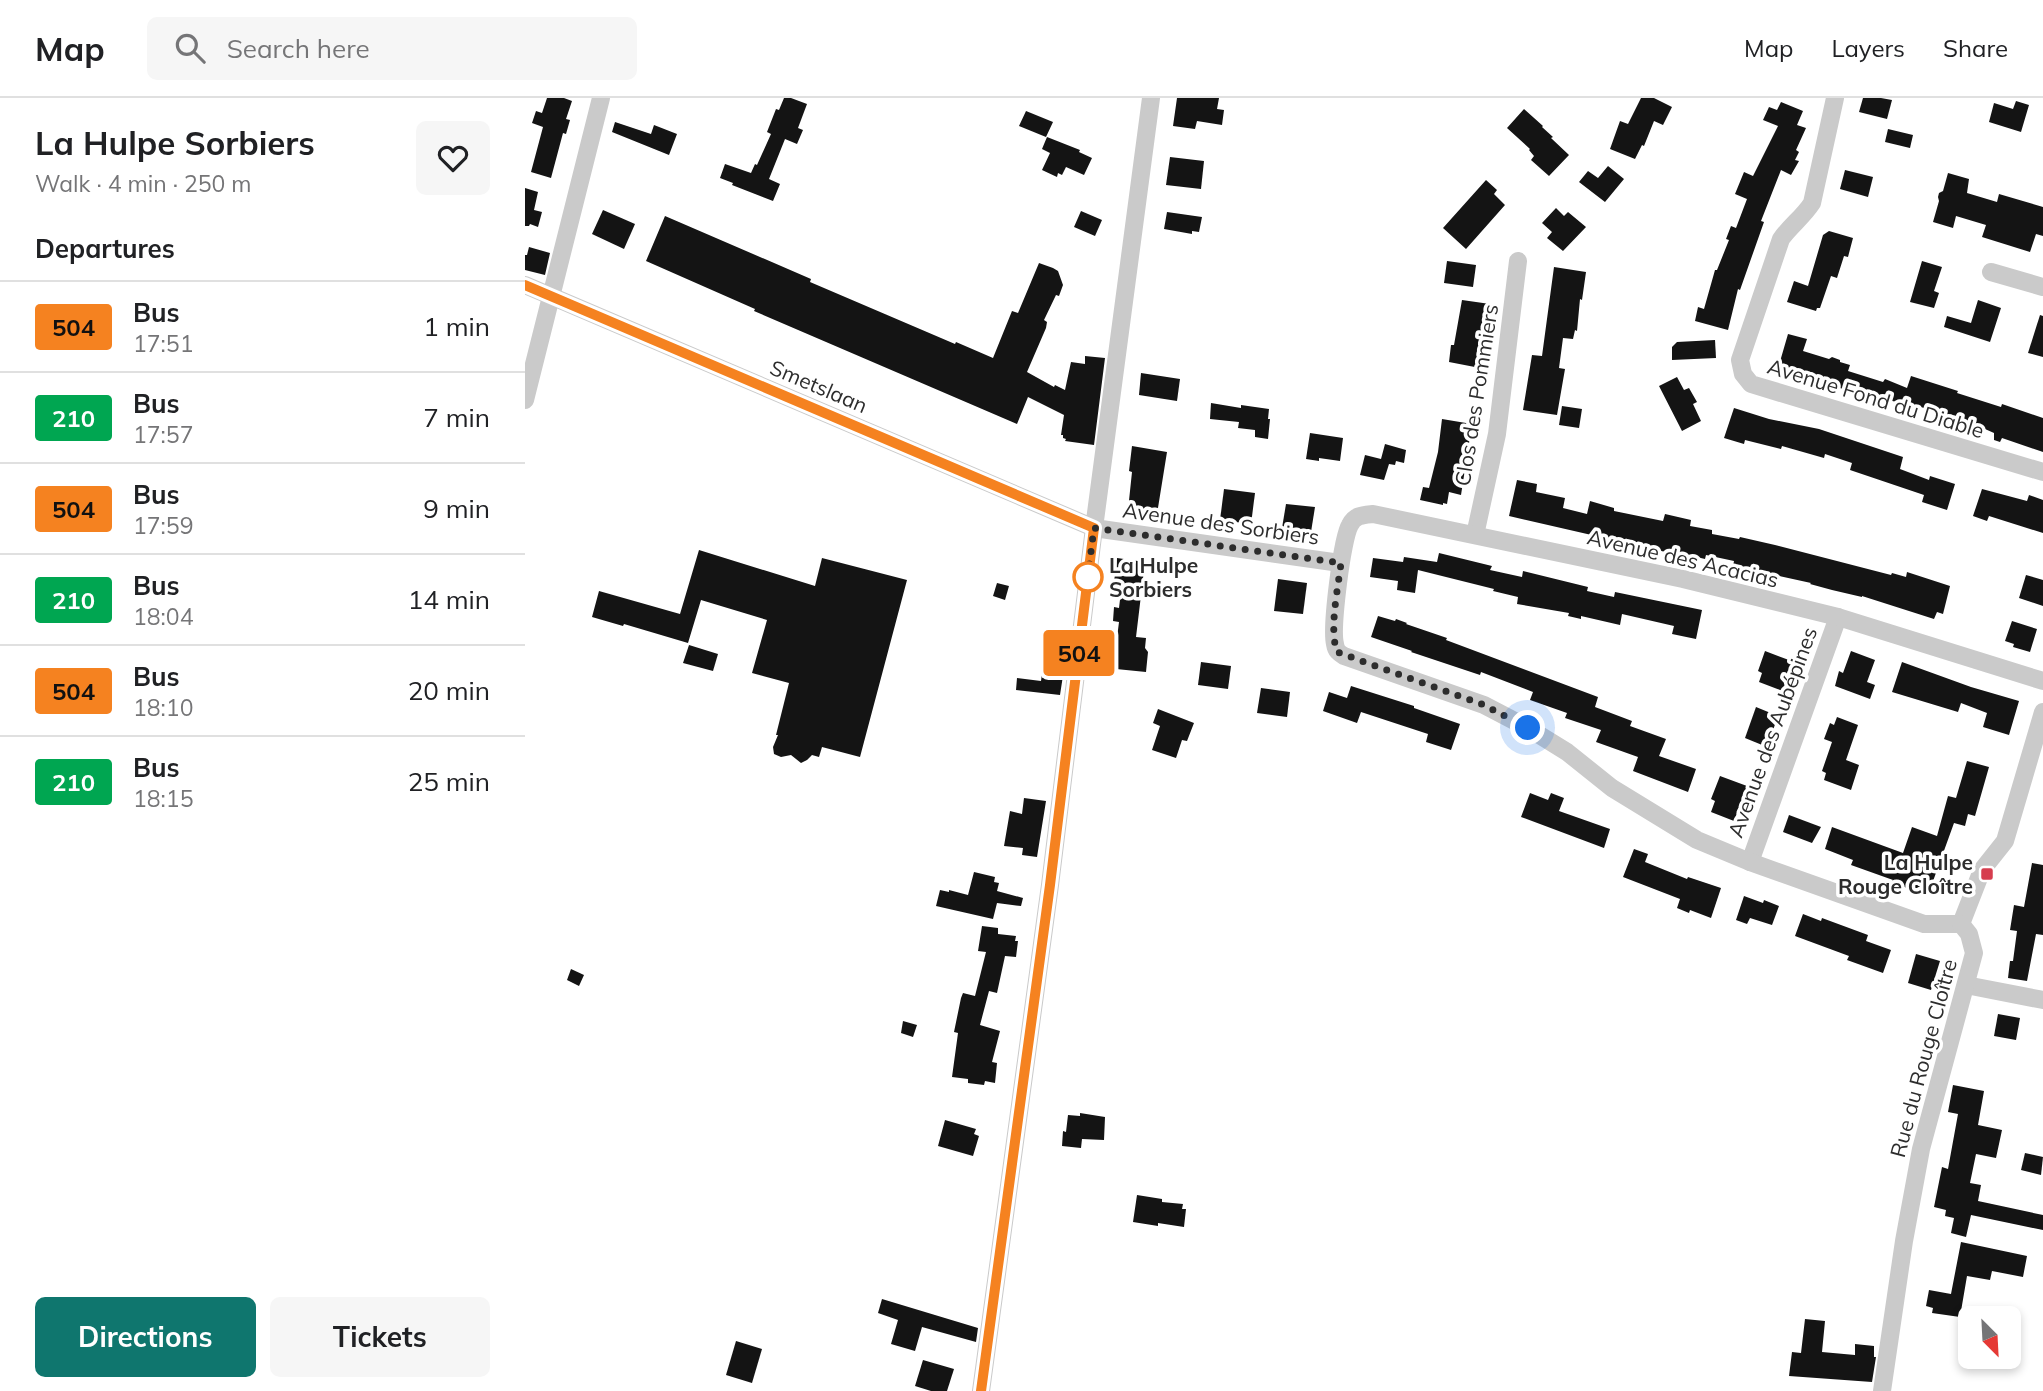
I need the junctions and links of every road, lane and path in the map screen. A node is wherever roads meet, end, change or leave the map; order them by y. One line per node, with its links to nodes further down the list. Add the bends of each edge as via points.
1 (601, 98): 8 (street)
2 (1151, 98): 11 (street)
3 (1835, 98): 10 (street, Avenue Fond du Diable, via 1812,203 1781,239 1740,360 1742,374 1751,384)
4 (1518, 261): 12 (street, Clos des Pommiers, via 1497,434)
5 (1990, 272): 7 (street)
6 (525, 285): 8 (street, Smetslaan)
7 (2043, 287)
8 (551, 296): 9 (street); 11 (street, Smetslaan)
9 (525, 400)
10 (2043, 472)
11 (1094, 528): 13 (street, Avenue des Sorbiers); 21 (street)
12 (1475, 535): 13 (street, Avenue des Acacias, via 1373,514 1357,516 1349,526); 14 (street, Avenue des Acacias)
13 (1341, 563): 17 (street, via 1337,652 1484,705 1567,752 1612,788 1697,840)
14 (1838, 617): 15 (street, Avenue des Acacias); 17 (street, Avenue des Aubépines)
15 (2043, 681)
16 (2043, 712): 18 (street, via 2005,841 1982,870)
17 (1750, 862): 18 (street, via 1924,924)
18 (1961, 924): 19 (street, Rue du Rouge Cloître, via 1974,953)
19 (1966, 985): 20 (street); 22 (street, Rue du Rouge Cloître, via 1921,1149)
20 (2043, 1000)
21 (981, 1391)
22 (1882, 1391)

